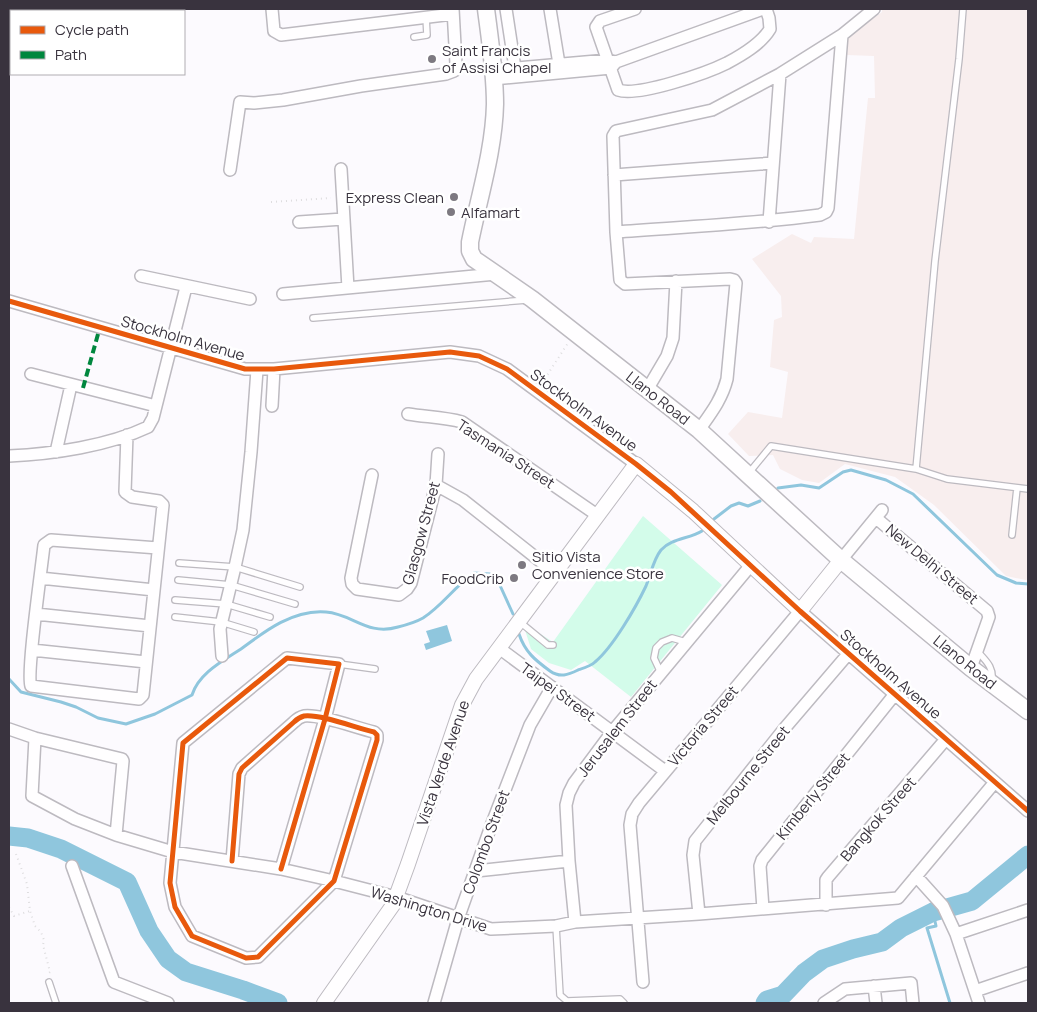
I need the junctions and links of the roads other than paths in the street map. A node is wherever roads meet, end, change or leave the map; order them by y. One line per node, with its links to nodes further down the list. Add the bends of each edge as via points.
1 (272, 9): 10 (street, via 274,31 281,34)
2 (486, 9): 17 (main road, Llano Road)
3 (506, 9): 15 (street)
4 (550, 9): 14 (street)
5 (635, 9): 13 (street, via 597,24)
6 (764, 9): 13 (street); 13 (street, via 770,23 767,34 742,55 708,71 644,90 624,92 618,90)
7 (874, 9): 11 (street)
8 (963, 9): 51 (lane)
9 (453, 11): 10 (street); 20 (street, via 454,71 283,100 240,102)
10 (426, 17): 12 (lane, via 426,35)
11 (842, 35): 16 (street); 24 (street, via 828,208 820,215)
12 (414, 37)
13 (612, 63): 14 (street); 17 (street)
14 (560, 64): 15 (street)
15 (515, 68): 17 (street)
16 (780, 74): 18 (street); 21 (street, via 712,110 616,131 612,136)
17 (493, 75): 26 (main road, Llano Road, via 493,133 470,251 474,259)
18 (774, 163): 21 (street); 24 (street)
19 (341, 169): 22 (street)
20 (230, 170)
21 (614, 175): 25 (street)
22 (343, 219): 23 (street); 30 (street)
23 (299, 222)
24 (769, 222): 25 (street)
25 (616, 232): 28 (street, via 620,280 625,284)
26 (496, 274): 30 (street); 33 (main road, Llano Road)
27 (141, 276): 29 (street)
28 (676, 281): 41 (street, via 673,338); 45 (street, via 730,279 736,283 725,385 718,403)
29 (186, 287): 32 (street); 36 (street)
30 (348, 288): 31 (street)
31 (283, 294)
32 (250, 299)
33 (532, 299): 35 (lane); 41 (main road, Llano Road)
34 (9, 301): 36 (street, Stockholm Avenue)
35 (313, 318)
36 (170, 347): 38 (street, Stockholm Avenue, via 232,366); 42 (street)
37 (274, 369): 38 (street, Stockholm Avenue); 43 (street); 50 (street, Stockholm Avenue, via 432,353 479,356 507,370)
38 (257, 370): 64 (street, via 245,509)
39 (31, 374): 40 (street)
40 (71, 385): 42 (street); 47 (street)
41 (648, 390): 45 (main road, Llano Road)
42 (156, 406): 46 (street, via 148,427)
43 (272, 406)
44 (408, 414): 58 (street, Tasmania Street, via 462,422)
45 (699, 430): 52 (main road, Llano Road)
46 (128, 435): 47 (street); 60 (street, via 125,492 162,505)
47 (56, 452): 49 (street)
48 (438, 454): 54 (street, Glasgow Street)
49 (9, 456)
50 (636, 464): 58 (street, Vista Verde Avenue); 63 (street, Stockholm Avenue)
51 (916, 469): 52 (lane, via 771,446); 55 (lane, via 947,479)
52 (748, 474): 61 (main road, Llano Road)
53 (372, 475): 54 (street, Glasgow Street, via 351,578 356,589 400,595 407,590)
54 (436, 485): 65 (street, via 463,500)
55 (1017, 488): 56 (lane); 59 (lane)
56 (1028, 489)
57 (879, 514): 61 (street, Victoria Street); 86 (street, New Delhi Street, via 987,610 989,617)
58 (597, 515): 65 (street, Vista Verde Avenue)
59 (1012, 535)
60 (158, 548): 66 (street, via 50,540 44,545); 70 (street)
61 (841, 560): 74 (street, Victoria Street); 91 (main road, Llano Road)
62 (179, 562): 64 (lane)
63 (750, 565): 74 (street, Stockholm Avenue); 82 (street, Jerusalem Street)
64 (235, 567): 68 (street); 69 (lane)
65 (554, 572): 79 (street, Vista Verde Avenue)
66 (40, 578): 70 (street); 75 (street)
67 (178, 580): 68 (lane)
68 (231, 585): 72 (street); 73 (lane)
69 (300, 587)
70 (154, 590): 80 (street)
71 (175, 600): 72 (lane)
72 (226, 604): 77 (lane); 78 (street)
73 (294, 604)
74 (800, 611): 87 (street, Stockholm Avenue); 103 (street, Victoria Street)
75 (36, 614): 80 (street); 85 (street)
76 (175, 617): 78 (lane)
77 (270, 617)
78 (221, 622): 81 (lane); 88 (street)
79 (520, 622): 83 (lane, via 548,645); 84 (street, Vista Verde Avenue)
80 (150, 626): 89 (street)
81 (254, 632)
82 (686, 642): 93 (street, Jerusalem Street); 93 (lane, via 672,638 656,648 654,658)
83 (553, 645)
84 (499, 648): 95 (street, Taipei Street); 115 (street, Vista Verde Avenue, via 470,688 462,705)
85 (32, 650): 89 (street); 89 (street, via 31,686 139,699 143,695)
86 (977, 651): 91 (street, New Delhi Street); 94 (lane, via 990,664)
87 (849, 653): 96 (street, Stockholm Avenue); 119 (street, Melbourne Street, via 695,841 693,855)
88 (222, 656)
89 (146, 662)
90 (339, 664): 92 (lane); 98 (street); 107 (street, via 287,658 183,743)
91 (971, 668): 94 (main road, Llano Road)
92 (375, 669)
93 (661, 673): 100 (street, Jerusalem Street)
94 (992, 684): 97 (main road, Llano Road)
95 (552, 687): 100 (street, Taipei Street); 112 (street, Colombo Street, via 530,725)
96 (895, 694): 102 (street, Stockholm Avenue); 117 (street, Kimberly Street, via 762,860)
97 (1028, 711)
98 (325, 719): 108 (street, via 299,718 242,768); 111 (street); 114 (street, via 374,732 378,740)
99 (9, 729): 101 (street)
100 (612, 732): 103 (street, Taipei Street); 109 (street, Jerusalem Street, via 569,793 566,805)
101 (35, 738): 106 (street, Washington Drive, via 31,794 34,798); 106 (street, via 123,760)
102 (946, 739): 104 (street, Stockholm Avenue); 116 (street, Bangkok Street, via 826,880)
103 (665, 771): 120 (street, Victoria Street, via 639,803 630,824)
104 (995, 782): 105 (street, Stockholm Avenue); 113 (street)
105 (1028, 811)
106 (116, 836): 107 (street, Washington Drive)
107 (173, 852): 108 (street, Washington Drive); 114 (street, via 170,883 175,907 192,936 246,958 258,957)
108 (232, 861): 111 (street, Washington Drive)
109 (569, 862): 112 (street); 122 (street, Jerusalem Street)
110 (72, 866): 132 (street, via 114,982)
111 (281, 869): 114 (street, Washington Drive)
112 (476, 871): 121 (street, Colombo Street)
113 (916, 876): 116 (street, Washington Drive, via 898,898); 124 (street, via 943,906)
114 (334, 881): 115 (street, Washington Drive)
115 (396, 897): 121 (street, Washington Drive); 133 (street, Vista Verde Avenue, via 389,912)
116 (826, 904): 117 (street, Washington Drive)
117 (763, 909): 119 (street, Washington Drive)
118 (1028, 910): 124 (street)
119 (699, 914): 120 (street, Washington Drive)
120 (637, 918): 122 (street, Washington Drive); 127 (street, Victoria Street)
121 (458, 919): 123 (street, Washington Drive, via 492,929); 134 (street, Colombo Street)
122 (575, 922): 123 (street, Washington Drive)
123 (556, 926): 135 (lane, via 560,995 567,1001 620,999)
124 (953, 928): 129 (street)
125 (1028, 973): 129 (street)
126 (49, 982): 131 (lane)
127 (642, 982)
128 (874, 986): 130 (street, via 845,989); 137 (street); 138 (street, via 911,982)
129 (975, 991): 139 (street)
130 (837, 999): 136 (street)
131 (56, 1003)
132 (168, 1003)
133 (324, 1003)
134 (434, 1003)
135 (624, 1003)
136 (824, 1003)
137 (876, 1003)
138 (913, 1003)
139 (979, 1003)

